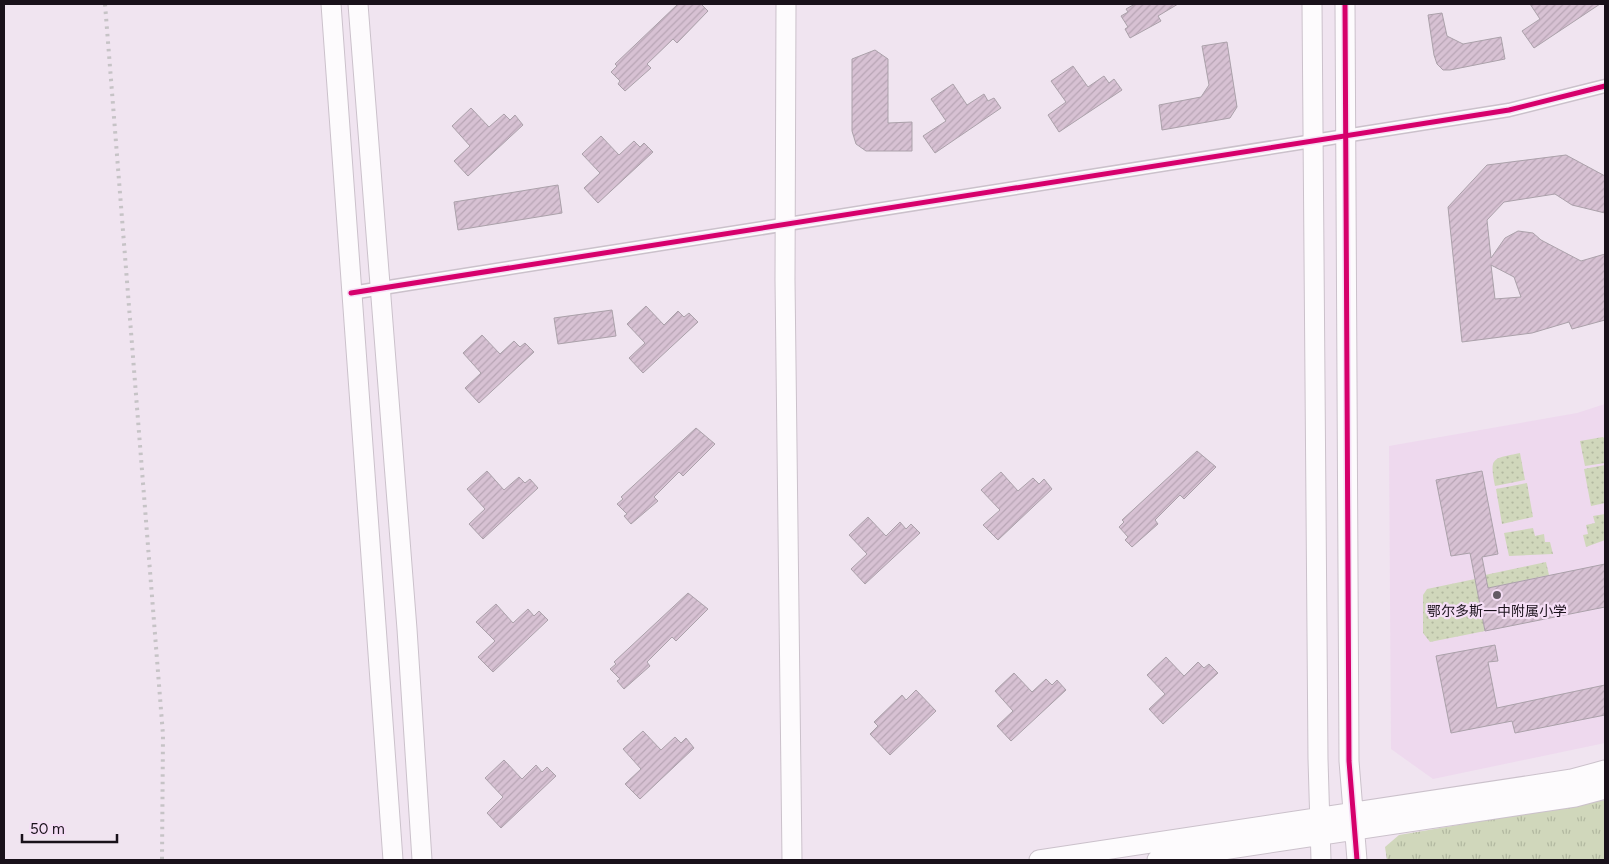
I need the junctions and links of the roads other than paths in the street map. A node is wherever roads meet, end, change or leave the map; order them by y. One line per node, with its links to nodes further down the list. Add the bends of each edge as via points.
1 (331, 4): 11 (street)
2 (358, 4): 10 (street)
3 (786, 4): 9 (street)
4 (1312, 4): 8 (street)
5 (1345, 4): 7 (street)
6 (1605, 86): 7 (street, via 1509,110)
7 (1346, 136): 8 (street); 15 (street, via 1349,751)
8 (1312, 141): 9 (street); 14 (street)
9 (786, 224): 10 (street); 19 (street)
10 (382, 288): 11 (street); 18 (street)
11 (351, 293): 17 (street)
12 (1605, 770): 15 (street)
13 (1605, 789): 15 (street, via 1576,797)
14 (1320, 816): 15 (street); 16 (street); 20 (street)
15 (1354, 820): 16 (street); 23 (street)
16 (1321, 835): 21 (street); 22 (street)
17 (393, 860)
18 (422, 860)
19 (792, 860)
20 (1039, 860)
21 (1157, 860)
22 (1322, 860)
23 (1357, 860)

